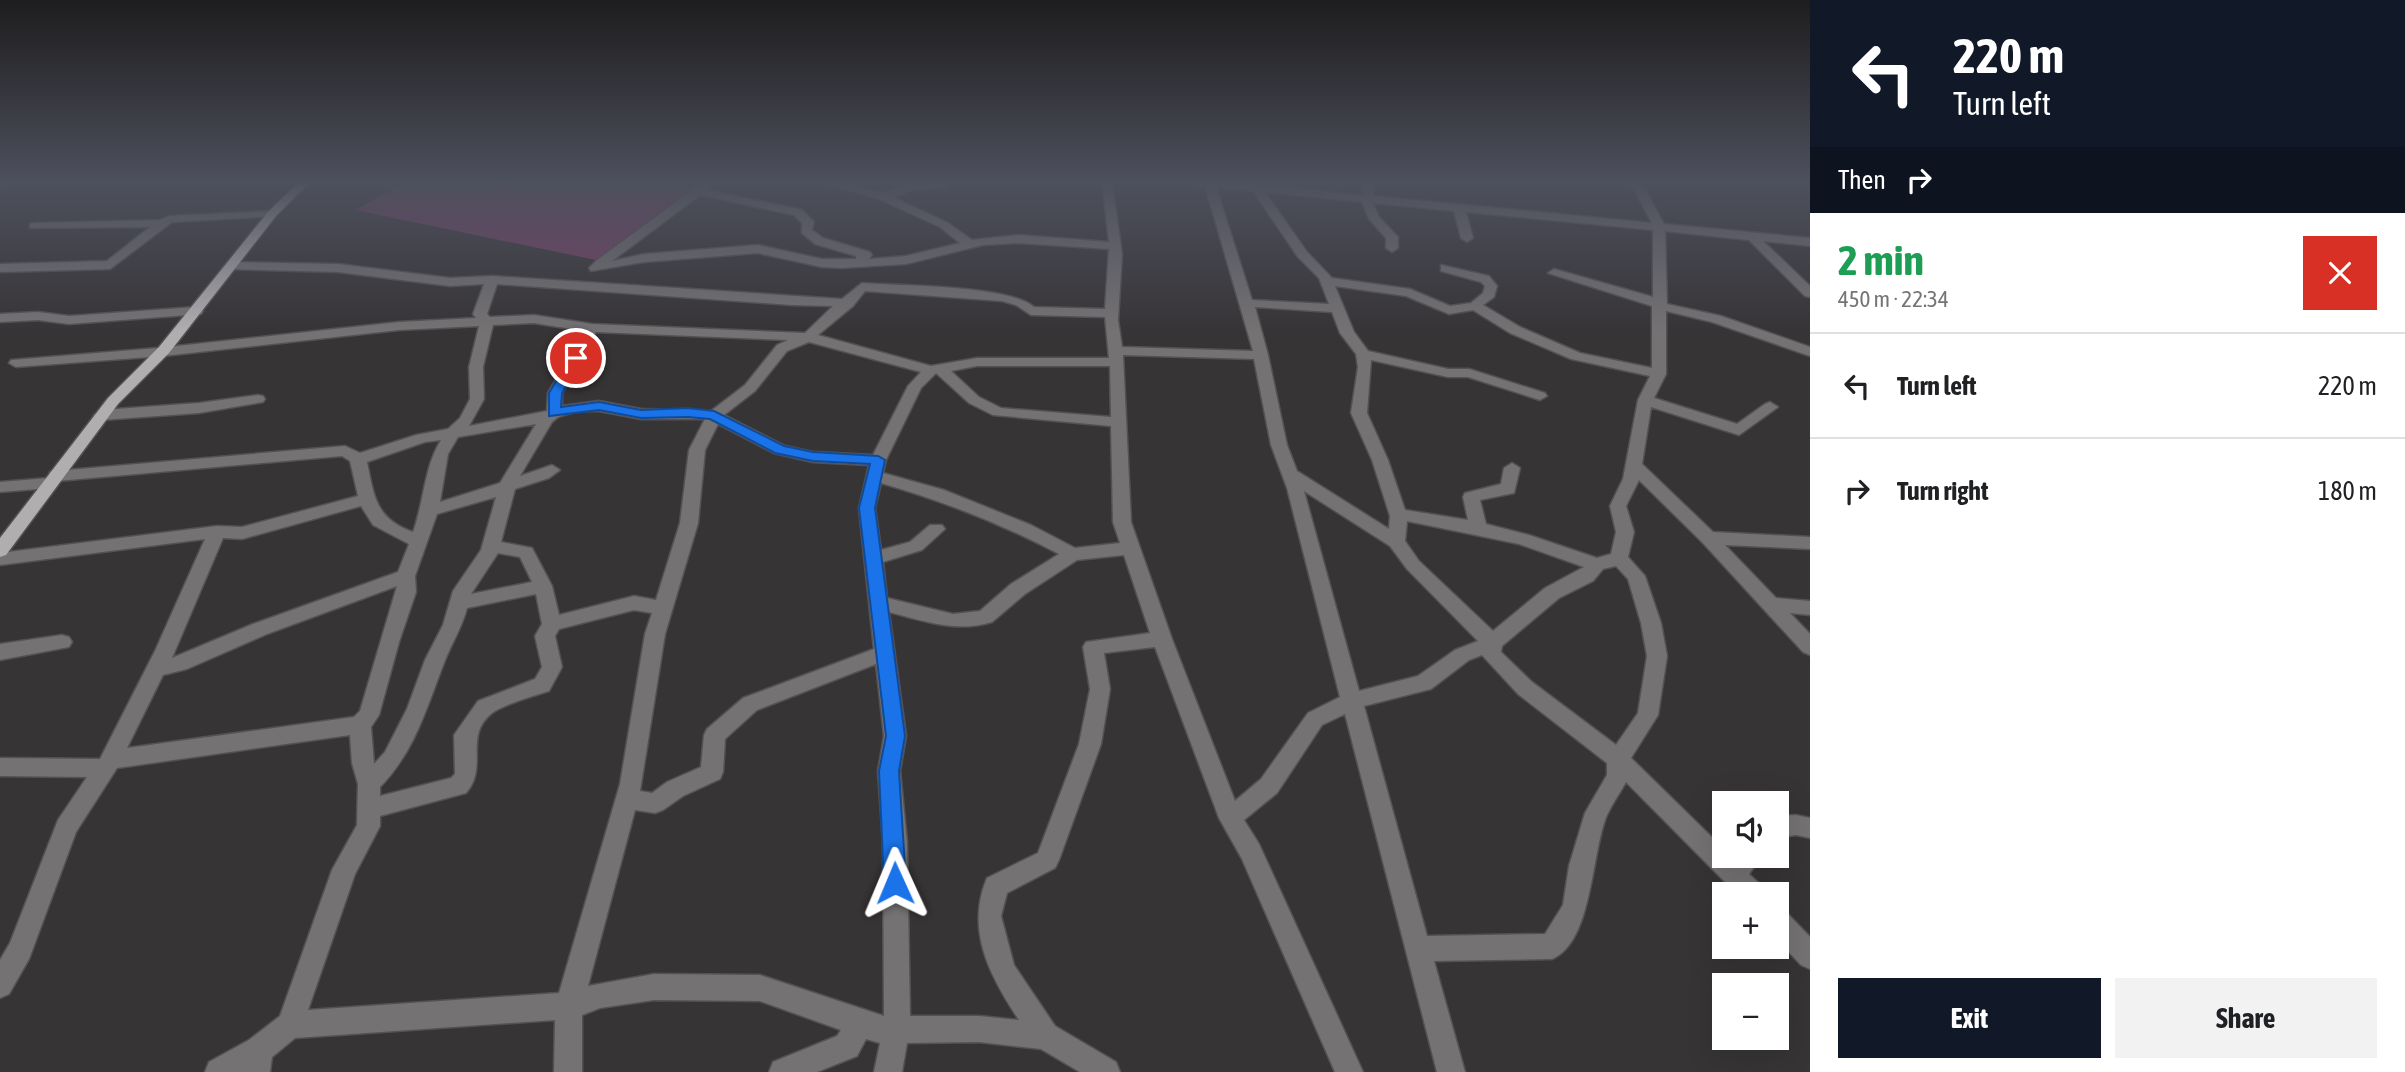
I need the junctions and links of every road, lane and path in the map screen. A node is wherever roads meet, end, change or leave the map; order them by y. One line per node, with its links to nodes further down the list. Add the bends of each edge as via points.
1 (151, 232): 21 (street, via 110,265)
2 (258, 232): 20 (main road)
3 (644, 232): 22 (street)
4 (807, 232): 19 (street, via 820,241 866,255)
5 (953, 232): 16 (street)
6 (1113, 232): 17 (street)
7 (1223, 232): 31 (street)
8 (1289, 232): 26 (street)
9 (1386, 232): 18 (street, via 1392,237)
10 (1465, 232): 14 (street)
11 (1659, 232): 32 (street)
12 (1715, 232): 13 (street)
13 (1752, 236): 15 (street); 29 (street)
14 (1467, 238)
15 (1810, 242)
16 (969, 244): 17 (street, via 1019,239); 19 (street, via 906,260)
17 (1115, 246): 36 (street)
18 (1392, 248)
19 (859, 261): 22 (street, via 822,263 758,249 644,258); 28 (street)
20 (231, 266): 25 (street, via 338,268 450,282); 35 (main road)
21 (0, 268)
22 (595, 268): 27 (street)
23 (1445, 268): 33 (street, via 1485,279 1492,286)
24 (1554, 273): 32 (street)
25 (492, 280): 27 (street); 38 (street, via 480,314)
26 (1326, 281): 33 (street, via 1410,293 1449,310); 34 (street)
27 (570, 285): 30 (street)
28 (862, 287): 30 (street); 36 (street, via 1002,297 1021,302 1031,311)
29 (1810, 293)
30 (848, 303): 40 (street)
31 (1244, 303): 34 (street); 44 (street)
32 (1661, 305): 42 (street); 48 (street)
33 (1475, 306): 48 (street, via 1515,330 1576,356)
34 (1336, 308): 43 (street)
35 (196, 310): 37 (street, via 69,320); 41 (main road)
36 (1111, 313): 45 (street)
37 (0, 318)
38 (487, 322): 39 (street, via 534,319); 41 (street, via 387,327); 57 (street, via 476,367 477,399)
39 (592, 328): 40 (street); 53 (street, via 555,393)
40 (808, 337): 47 (street); 55 (street, via 782,348 750,388)
41 (163, 351): 46 (street); 54 (main road)
42 (1810, 352)
43 (1363, 354): 49 (street, via 1448,373 1469,373); 69 (street, via 1359,413)
44 (1261, 355): 45 (street); 63 (street, via 1279,444)
45 (1116, 357): 47 (street, via 977,362); 56 (street)
46 (16, 363)
47 (936, 370): 56 (street, via 974,400 998,412); 60 (street, via 915,386)
48 (1659, 374): 51 (street)
49 (1540, 396)
50 (258, 399): 54 (street)
51 (1645, 400): 52 (street, via 1739,430); 59 (street)
52 (1770, 407)
53 (554, 413): 55 (street, via 599,406 641,414); 57 (street); 66 (street)
54 (103, 415): 64 (main road)
55 (714, 416): 60 (street, via 780,450); 90 (street, via 697,450 689,523)
56 (1119, 422): 78 (street, via 1122,522)
57 (453, 433): 58 (street); 68 (street, via 440,454)
58 (358, 459): 64 (street, via 339,451); 67 (street)
59 (1632, 464): 73 (street); 81 (street, via 1631,479 1618,506 1625,532)
60 (876, 468): 80 (street, via 1025,529); 83 (street, via 867,508)
61 (1512, 468): 70 (street, via 1508,489 1471,497)
62 (552, 470): 66 (street)
63 (1290, 474): 75 (street); 100 (street)
64 (53, 480): 65 (street); 79 (main road)
65 (0, 487)
66 (507, 489): 68 (street); 77 (street)
67 (366, 499): 72 (street, via 242,533); 74 (street, via 387,529)
68 (430, 510): 74 (street)
69 (1398, 514): 70 (street); 75 (street)
70 (1478, 528): 84 (street)
71 (936, 529): 83 (street, via 916,546)
72 (217, 532): 82 (street); 99 (street)
73 (1708, 538): 76 (street); 89 (street)
74 (419, 541): 85 (street)
75 (1396, 542): 95 (street, via 1413,565)
76 (1810, 543)
77 (492, 546): 86 (street, via 526,552); 87 (street)
78 (1130, 548): 80 (street); 93 (street)
79 (0, 551)
80 (1073, 554): 88 (street, via 1018,589 985,617 953,621)
81 (1619, 558): 84 (street); 102 (street, via 1636,576 1657,656 1648,715)
82 (0, 559)
83 (873, 559): 88 (street)
84 (1597, 565): 95 (street, via 1587,576 1529,610)
85 (406, 576): 99 (street, via 260,629 180,664); 101 (street, via 407,592 369,715)
86 (542, 586): 87 (street); 92 (street)
87 (459, 603): 105 (street, via 418,709)
88 (879, 603): 98 (street)
89 (1773, 605): 91 (street); 96 (street)
90 (663, 608): 92 (street, via 634,603); 106 (street)
91 (1810, 608)
92 (552, 624): 105 (street, via 545,636 552,667 542,685 485,707 465,735 467,777 458,786 421,797)
93 (1162, 639): 107 (street); 119 (street, via 1093,647 1100,689 1090,744 1046,860 996,886 989,916 1002,971)
94 (62, 642): 97 (street)
95 (1492, 643): 100 (street, via 1462,655 1424,683); 102 (street, via 1491,654 1525,688)
96 (1810, 647)
97 (0, 652)
98 (885, 653): 106 (street, via 750,704 715,735 712,772 655,803); 118 (street, via 895,736 889,771 895,842)
99 (156, 668): 103 (street)
100 (1351, 701): 107 (street, via 1315,719 1269,786); 112 (street)
101 (360, 725): 103 (street, via 253,738); 105 (street)
102 (1618, 759): 110 (street); 112 (street, via 1618,776 1596,813 1580,866 1575,909 1552,946)
103 (108, 764): 104 (street); 114 (street, via 66,827 20,950)
104 (0, 767)
105 (370, 796): 117 (street, via 368,825 344,870)
106 (627, 799): 115 (street)
107 (1230, 818): 126 (street, via 1251,852)
108 (1789, 825): 109 (street)
109 (1810, 828)
110 (1712, 839)
111 (1789, 933): 113 (street)
112 (1419, 949): 127 (street)
113 (1810, 956)
114 (0, 985)
115 (569, 1006): 116 (street, via 600,995 654,988 760,988); 117 (street); 122 (street)
116 (860, 1024): 118 (street, via 878,1030); 123 (street, via 847,1046)
117 (290, 1025): 120 (street)
118 (897, 1028): 119 (street); 124 (street)
119 (1045, 1036): 125 (street)
120 (258, 1061): 121 (street)
121 (219, 1072)
122 (568, 1072)
123 (783, 1072)
124 (888, 1072)
125 (1106, 1072)
126 (1349, 1072)
127 (1451, 1072)

